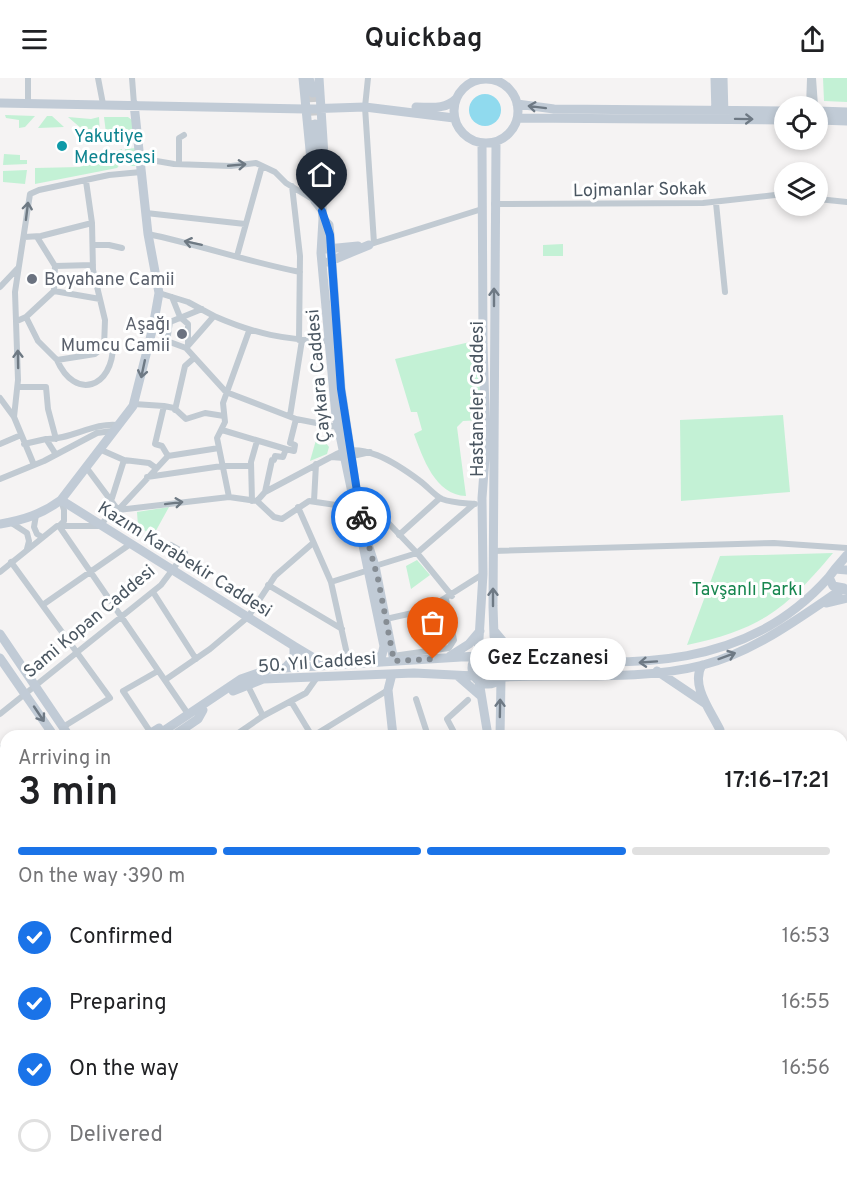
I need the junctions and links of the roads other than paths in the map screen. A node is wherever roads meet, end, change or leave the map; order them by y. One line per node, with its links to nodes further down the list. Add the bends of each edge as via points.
1 (28, 78): 20 (street)
2 (98, 78): 21 (street)
3 (132, 78): 22 (street)
4 (303, 78): 15 (main road)
5 (309, 78): 6 (main road, via 313,93)
6 (315, 78)
7 (319, 78): 14 (main road)
8 (368, 78): 24 (street)
9 (715, 78): 30 (main road)
10 (723, 78): 30 (main road)
11 (811, 78): 16 (street); 17 (street)
12 (478, 79): 13 (main road); 18 (main road)
13 (492, 79): 23 (main road, via 508,88)
14 (319, 93): 15 (main road); 26 (main road)
15 (303, 94): 25 (main road)
16 (810, 96)
17 (814, 96)
18 (456, 99): 24 (main road, via 442,107); 31 (main road)
19 (0, 103): 20 (main road)
20 (28, 104): 21 (main road)
21 (103, 104): 22 (main road)
22 (134, 104): 25 (main road); 40 (main road)
23 (517, 104): 30 (main road, one-way to 23, via 554,109); 32 (main road)
24 (365, 107): 26 (main road); 31 (main road); 60 (street)
25 (305, 109): 26 (main road); 36 (main road)
26 (323, 109): 36 (main road)
27 (774, 111): 30 (main road)
28 (828, 111): 29 (main road)
29 (847, 112)
30 (720, 114): 32 (main road); 33 (main road, one-way to 33)
31 (454, 118): 39 (main road, via 467,138)
32 (518, 118): 38 (main road, via 510,133)
33 (774, 119)
34 (828, 120): 35 (main road)
35 (847, 121)
36 (316, 122): 48 (main road); 54 (main road, Çaykara Caddesi)
37 (184, 135): 41 (street, via 177,144)
38 (496, 142): 39 (main road); 51 (main road, Hastaneler Caddesi)
39 (482, 143): 52 (main road, Hastaneler Caddesi)
40 (138, 158): 41 (street); 43 (main road)
41 (179, 164): 42 (street, one-way to 42)
42 (262, 166): 45 (street); 56 (street)
43 (141, 172): 44 (street); 53 (main road)
44 (86, 181): 55 (street); 58 (street, one-way to 44, via 30,194)
45 (292, 186): 48 (street); 71 (street)
46 (774, 195): 50 (street, Lojmanlar Sokak)
47 (828, 200): 49 (street)
48 (315, 201): 54 (main road)
49 (847, 202)
50 (716, 203): 51 (street, Lojmanlar Sokak); 74 (street)
51 (494, 204): 147 (main road, Hastaneler Caddesi, one-way to 51)
52 (482, 209): 60 (street); 130 (main road, Hastaneler Caddesi, via 486,445)
53 (146, 213): 56 (street); 57 (main road)
54 (323, 215): 63 (main road, Çaykara Caddesi, via 329,225); 64 (main road, Çaykara Caddesi)
55 (92, 223): 59 (street); 61 (street)
56 (245, 224): 65 (street)
57 (148, 234): 65 (street, one-way to 57); 75 (main road)
58 (24, 237): 59 (street); 70 (street)
59 (38, 237): 69 (street)
60 (372, 244): 63 (main road); 66 (main road)
61 (93, 245): 62 (street); 68 (street)
62 (122, 248)
63 (332, 248): 64 (main road); 66 (main road, Çaykara Caddesi)
64 (321, 250): 67 (main road, Çaykara Caddesi)
65 (237, 256): 71 (street)
66 (333, 261): 67 (main road); 112 (main road, Çaykara Caddesi)
67 (323, 263): 86 (main road, Çaykara Caddesi)
68 (93, 265): 69 (street); 77 (street)
69 (55, 266): 73 (street)
70 (18, 269): 72 (street); 82 (street)
71 (300, 272): 84 (street)
72 (0, 287)
73 (54, 291): 77 (street); 80 (street)
74 (725, 292)
75 (159, 293): 76 (street); 93 (main road, one-way to 93)
76 (172, 297): 78 (street); 81 (street)
77 (100, 299): 85 (street)
78 (202, 309): 79 (street); 81 (street)
79 (214, 316): 83 (street); 87 (street)
80 (26, 317): 82 (street); 89 (street, via 38,341)
81 (180, 317): 87 (street, via 188,324); 87 (street, via 170,322 167,341)
82 (17, 321): 90 (street, one-way to 82)
83 (249, 331): 84 (street); 91 (street)
84 (300, 340): 86 (street); 98 (street)
85 (105, 341): 89 (street, via 95,354); 89 (street, via 113,345 111,358 104,377 91,386 62,372)
86 (331, 341): 99 (main road, Çaykara Caddesi)
87 (187, 346): 88 (street)
88 (194, 358): 91 (street); 95 (street, via 185,366)
89 (57, 360)
90 (18, 387): 97 (street); 104 (street, via 46,387)
91 (226, 392): 96 (street); 98 (street)
92 (0, 398): 97 (street)
93 (134, 404): 94 (street); 100 (main road)
94 (164, 406): 95 (street); 113 (street, via 155,444 162,446)
95 (175, 410): 96 (street, via 186,419 205,413)
96 (224, 416): 101 (street)
97 (14, 417): 102 (street)
98 (293, 417): 99 (street); 110 (street, via 290,443 296,445 294,451)
99 (337, 427): 112 (main road, Çaykara Caddesi)
100 (115, 428): 104 (street, via 109,425); 109 (main road); 111 (street)
101 (222, 430): 105 (street); 108 (street, via 217,438)
102 (21, 435): 106 (street); 107 (street)
103 (46, 439): 104 (street); 107 (street); 111 (street)
104 (56, 440)
105 (257, 441): 110 (street); 118 (street)
106 (1, 443)
107 (24, 444): 116 (street)
108 (219, 448): 113 (street); 117 (street)
109 (99, 449): 114 (street); 119 (main road)
110 (286, 449): 123 (street, via 283,457 275,456 272,460)
111 (55, 453): 116 (street)
112 (346, 453): 115 (street); 126 (street, via 370,453 410,474); 132 (main road, Çaykara Caddesi)
113 (168, 456): 120 (street)
114 (124, 460): 120 (street, via 150,463); 125 (street)
115 (316, 464): 123 (street); 129 (street)
116 (34, 465): 122 (street)
117 (222, 466): 118 (street); 121 (street); 124 (street)
118 (251, 466): 128 (street)
119 (86, 467): 125 (street); 127 (main road)
120 (156, 468): 121 (street)
121 (146, 477): 133 (street)
122 (0, 479)
123 (265, 492): 128 (street)
124 (229, 497): 128 (street); 133 (street, one-way to 124)
125 (112, 498): 133 (street)
126 (440, 498): 130 (street); 140 (street)
127 (61, 500): 134 (main road); 137 (street, via 64,521); 138 (main road, Kazım Karabekir Caddesi)
128 (254, 501): 131 (street, via 282,519)
129 (314, 501): 131 (street); 132 (street)
130 (478, 501): 148 (street); 157 (main road, Hastaneler Caddesi)
131 (298, 507): 142 (street)
132 (358, 508): 139 (main road, Çaykara Caddesi); 140 (street, via 373,507); 151 (main road, Çaykara Caddesi)
133 (118, 510): 138 (street, via 112,511)
134 (36, 515): 135 (main road); 141 (street, via 34,527)
135 (10, 522): 136 (main road); 146 (street, via 27,533)
136 (0, 524)
137 (59, 526): 138 (street); 141 (street); 155 (street)
138 (99, 526): 143 (main road, Kazım Karabekir Caddesi)
139 (363, 531): 151 (main road); 175 (main road, Çaykara Caddesi)
140 (399, 535): 148 (street)
141 (42, 537): 146 (street)
142 (313, 543): 158 (street); 159 (street)
143 (129, 544): 152 (main road, Kazım Karabekir Caddesi); 155 (street)
144 (171, 545): 152 (street, via 185,553)
145 (847, 548): 147 (street, via 774,543)
146 (27, 549): 150 (street)
147 (493, 551): 170 (main road, Hastaneler Caddesi, one-way to 147)
148 (417, 553): 151 (street); 162 (street)
149 (847, 555): 156 (main road)
150 (11, 562): 154 (street); 164 (street)
151 (372, 568): 158 (street); 168 (main road); 184 (main road, Çaykara Caddesi, via 384,646 382,655)
152 (172, 570): 161 (street, Sami Kopan Caddesi); 167 (main road, Kazım Karabekir Caddesi)
153 (847, 570): 156 (main road)
154 (0, 572)
155 (90, 573): 164 (street); 166 (street)
156 (832, 573): 160 (main road, via 833,586); 181 (main road, one-way to 181, via 794,611 758,632 697,655 648,663)
157 (483, 574): 162 (street); 171 (main road, Hastaneler Caddesi)
158 (331, 582): 169 (street)
159 (268, 585): 167 (street); 169 (street)
160 (846, 588): 165 (main road)
161 (153, 592): 166 (street, Sami Kopan Caddesi); 179 (street)
162 (449, 597): 168 (street, via 426,610); 175 (street, via 454,640 449,648)
163 (847, 598): 165 (main road)
164 (44, 604): 174 (street)
165 (818, 606): 185 (main road, one-way to 165, via 765,639)
166 (122, 617): 174 (street, Sami Kopan Caddesi); 187 (street)
167 (248, 617): 173 (main road, Kazım Karabekir Caddesi); 179 (street)
168 (386, 619): 175 (main road)
169 (342, 629): 182 (street)
170 (494, 630): 177 (main road, Hastaneler Caddesi); 181 (main road)
171 (480, 631): 176 (main road, Hastaneler Caddesi); 180 (main road)
172 (0, 634): 197 (main road)
173 (294, 646): 183 (main road, Kazım Karabekir Caddesi); 186 (main road, via 294,658)
174 (76, 652): 197 (street, Sami Kopan Caddesi); 201 (street)
175 (392, 656): 180 (main road, 50. Yıl Caddesi); 184 (main road, 50. Yıl Caddesi)
176 (477, 656): 177 (main road, via 490,651); 180 (main road, 50. Yıl Caddesi); 194 (main road, via 472,664)
177 (500, 656): 181 (main road); 192 (main road, via 505,665)
178 (0, 658): 200 (main road)
179 (196, 658): 195 (street)
180 (448, 658)
181 (524, 659)
182 (349, 663): 183 (main road, 50. Yıl Caddesi); 184 (main road, 50. Yıl Caddesi)
183 (324, 664): 186 (main road, 50. Yıl Caddesi)
184 (367, 665): 193 (main road, via 318,668)
185 (702, 665): 188 (main road); 206 (main road, via 697,674 698,684)
186 (285, 667): 207 (main road, 50. Yıl Caddesi, via 241,680)
187 (158, 671): 195 (street); 199 (street)
188 (657, 671): 192 (main road); 206 (main road)
189 (392, 674): 190 (main road, 50. Yıl Caddesi); 191 (main road, 50. Yıl Caddesi); 198 (main road)
190 (456, 674): 194 (main road, 50. Yıl Caddesi); 204 (main road)
191 (318, 675): 193 (main road, 50. Yıl Caddesi); 205 (street, via 306,693)
192 (501, 678): 194 (main road, via 490,684); 226 (main road, one-way to 192)
193 (263, 679): 196 (main road, 50. Yıl Caddesi)
194 (476, 679): 204 (main road)
195 (165, 680): 208 (street)
196 (247, 684): 207 (main road, 50. Yıl Caddesi); 210 (street)
197 (34, 687): 200 (street, Sami Kopan Caddesi); 211 (main road)
198 (388, 690): 221 (street); 222 (main road)
199 (123, 691): 201 (street); 214 (street)
200 (26, 695): 209 (street, Sami Kopan Caddesi); 212 (main road, one-way to 212)
201 (110, 698): 211 (street)
202 (416, 699): 223 (street)
203 (468, 700): 224 (street, via 447,719)
204 (483, 700): 225 (main road)
205 (292, 703): 210 (street); 220 (street)
206 (710, 707): 227 (main road)
207 (201, 709): 208 (main road, 50. Yıl Caddesi); 216 (main road, 50. Yıl Caddesi); 217 (main road, 50. Yıl Caddesi); 218 (main road, 50. Yıl Caddesi)
208 (186, 711): 215 (main road, 50. Yıl Caddesi)
209 (0, 714)
210 (263, 716): 219 (street)
211 (63, 727): 213 (main road)
212 (48, 730)
213 (65, 730)
214 (148, 730)
215 (158, 730)
216 (161, 730)
217 (171, 730)
218 (182, 730)
219 (243, 730)
220 (309, 730)
221 (323, 730)
222 (392, 730)
223 (426, 730)
224 (452, 730)
225 (487, 730)
226 (500, 730)
227 (720, 730)

